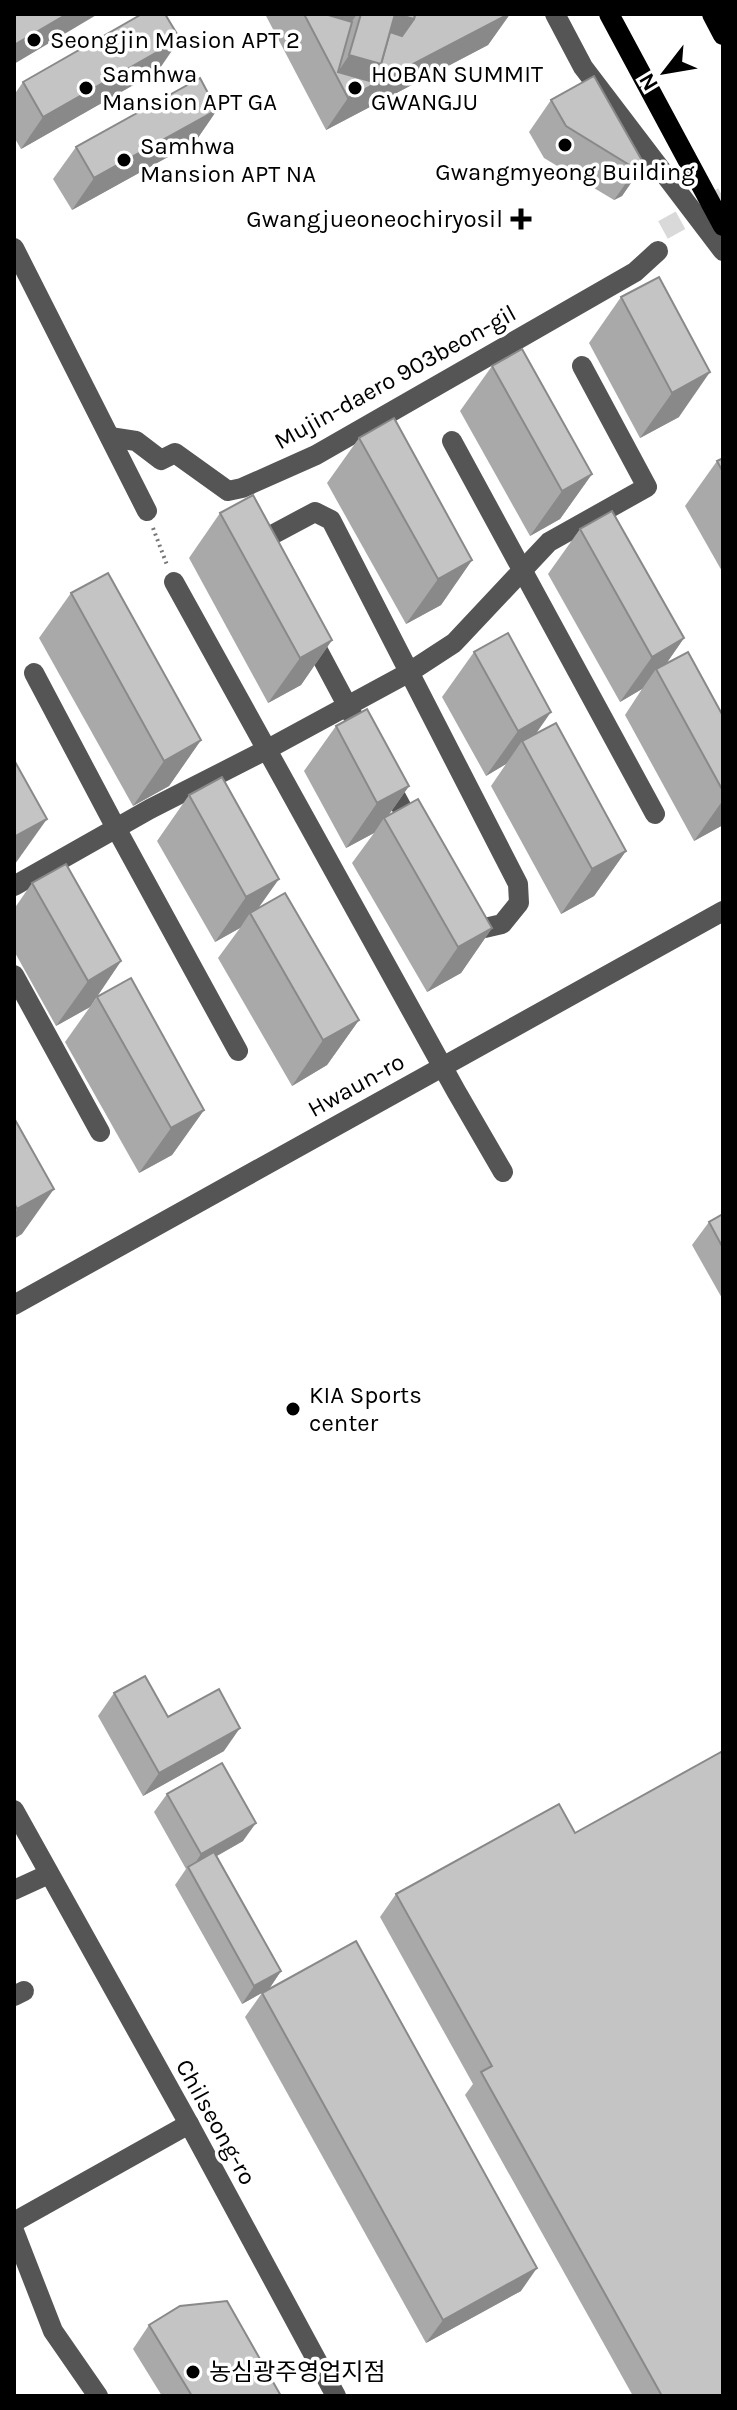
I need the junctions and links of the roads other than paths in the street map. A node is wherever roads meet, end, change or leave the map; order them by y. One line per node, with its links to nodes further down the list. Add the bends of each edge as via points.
1 (555, 14): 8 (street, via 583,67)
2 (609, 14): 5 (main road)
3 (712, 14): 4 (main road)
4 (723, 35)
5 (723, 226)
6 (14, 248): 9 (street)
7 (658, 251): 11 (street, Mujin-daero 903beon-gil, via 635,272 316,455 242,488 228,491 175,453 161,460 136,441)
8 (723, 251)
9 (20, 274): 11 (street)
10 (582, 366): 14 (street, via 647,487 549,542)
11 (110, 437): 13 (street)
12 (452, 441): 14 (street)
13 (147, 511)
14 (521, 572): 17 (street, via 454,643); 20 (street)
15 (174, 582): 19 (street)
16 (34, 673): 21 (street)
17 (408, 673): 18 (street); 18 (street, via 331,520 315,512 291,524 270,536 266,553); 18 (street, via 518,884 519,903 502,924 476,930 460,917)
18 (347, 707): 19 (street)
19 (266, 750): 21 (street); 26 (street)
20 (655, 814)
21 (116, 828): 22 (street); 25 (street)
22 (14, 886)
23 (723, 911): 26 (street, Hwaun-ro)
24 (14, 975): 27 (street)
25 (238, 1051)
26 (442, 1066): 28 (street); 29 (street, Hwaun-ro)
27 (100, 1132)
28 (503, 1172)
29 (14, 1305)
30 (14, 1810): 31 (street, Chilseong-ro)
31 (49, 1874): 32 (street); 33 (street, Chilseong-ro)
32 (14, 1890)
33 (189, 2124): 34 (street); 37 (street, Chilseong-ro)
34 (14, 2222)
35 (14, 2231): 36 (street, via 53,2331)
36 (98, 2396)
37 (336, 2396)

